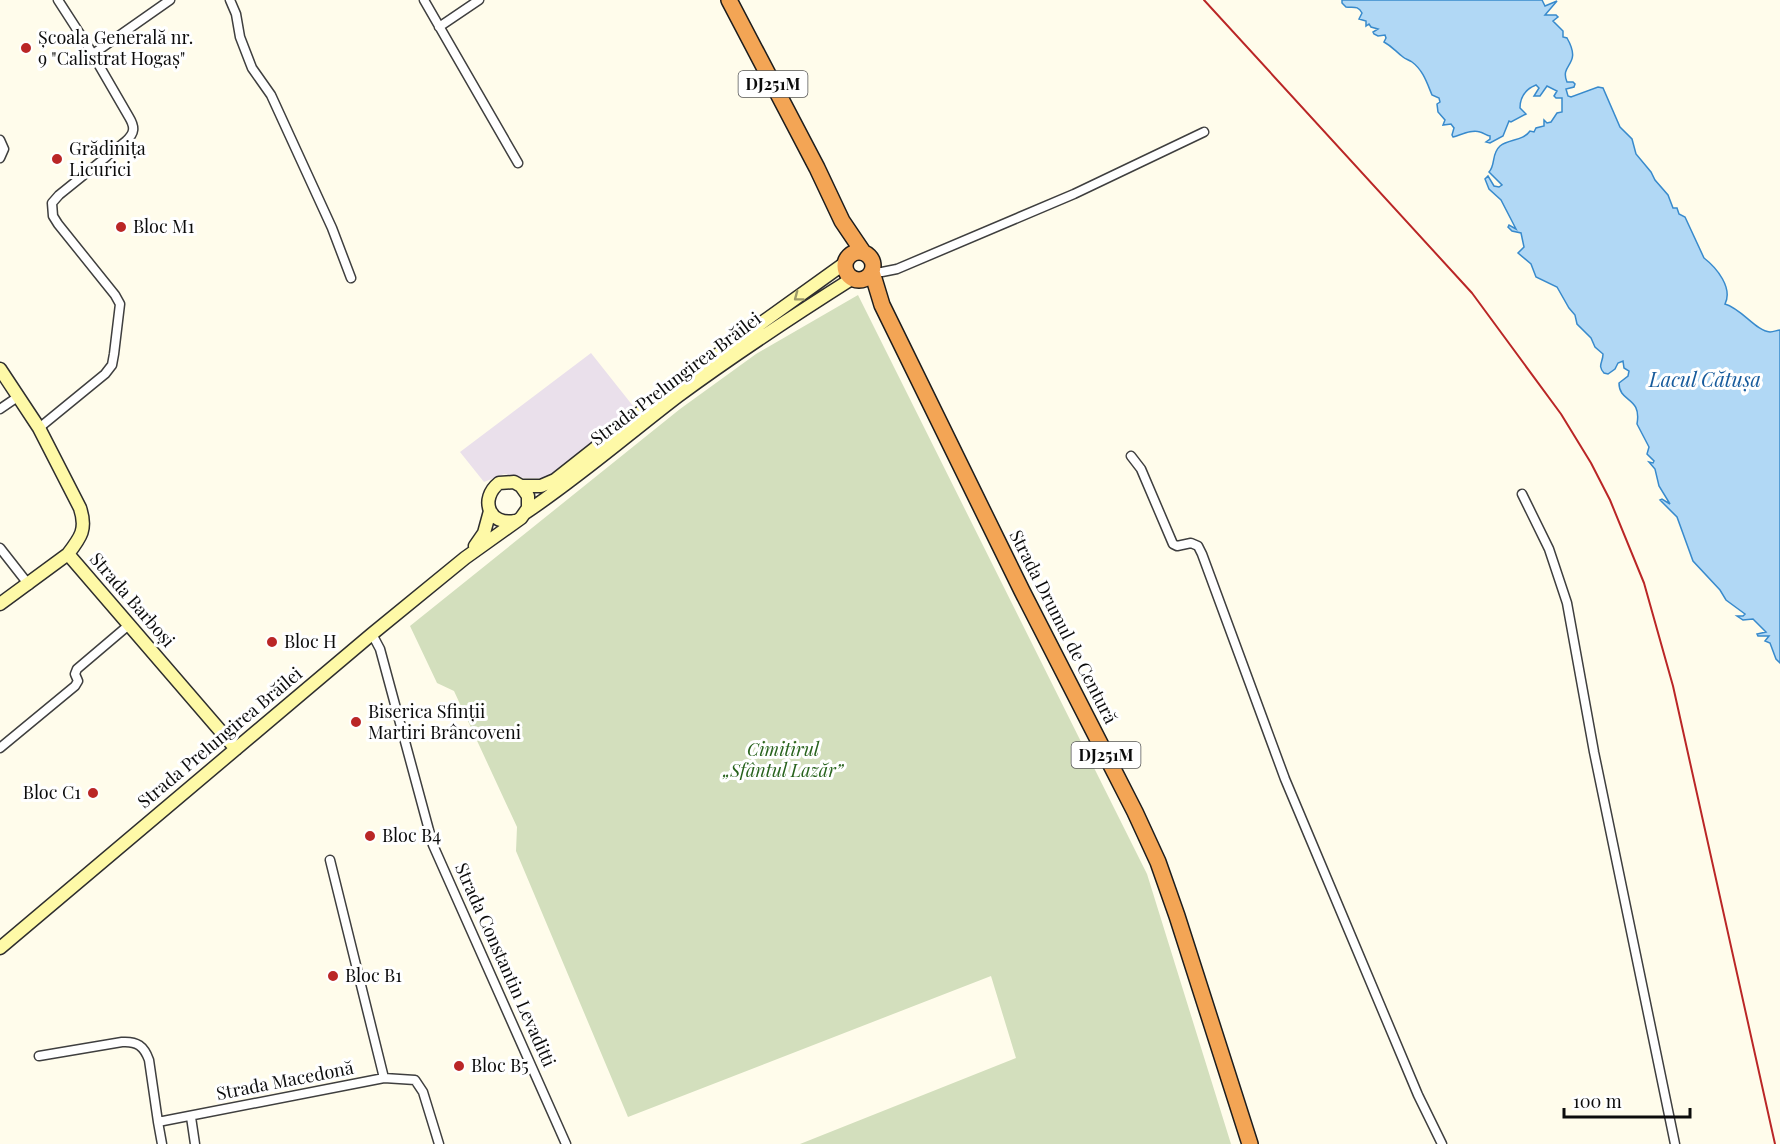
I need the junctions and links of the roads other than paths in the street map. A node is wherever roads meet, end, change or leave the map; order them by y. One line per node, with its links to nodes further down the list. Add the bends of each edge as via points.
1 (57, 0): 8 (street)
2 (170, 0): 8 (street)
3 (230, 0): 17 (street, via 252,68 271,95)
4 (424, 0): 7 (street)
5 (479, 0): 7 (street)
6 (729, 0): 13 (highway, DJ251M)
7 (439, 27): 12 (street)
8 (93, 54): 23 (street, via 134,129 126,141 59,195 51,209 58,224 120,304 114,354 105,374)
9 (1204, 132): 16 (street, via 1074,194 897,269)
10 (0, 140): 11 (street, via 4,149)
11 (0, 158)
12 (518, 163)
13 (842, 221): 14 (highway); 15 (highway)
14 (863, 252): 15 (highway, via 854,252); 16 (highway, via 873,262)
15 (846, 261): 18 (highway, via 846,272); 25 (main road, Strada Prelungirea Brăilei, one-way to 25, via 674,386 555,480 541,486)
16 (872, 272): 18 (highway, via 866,278); 19 (highway)
17 (351, 278)
18 (855, 279): 19 (highway); 28 (main road, Strada Prelungirea Brăilei, via 763,335)
19 (882, 305): 49 (highway, Strada Drumul de Centură / DJ251M, via 1158,862)
20 (0, 369): 21 (main road, Strada Barboși)
21 (19, 396): 22 (street); 23 (main road, Strada Barboși)
22 (0, 409)
23 (39, 428): 31 (main road, Strada Barboși, via 84,521 79,540)
24 (1131, 456): 50 (street, via 1141,469 1173,544 1191,543 1202,554 1285,779)
25 (521, 486): 27 (main road, via 499,483 488,500); 28 (main road, via 528,496)
26 (1522, 494): 51 (street, via 1549,549 1567,603)
27 (490, 511): 29 (main road, via 503,522); 32 (main road, Strada Prelungirea Brăilei, via 484,533)
28 (525, 513): 29 (main road)
29 (515, 521): 32 (main road, Strada Prelungirea Brăilei)
30 (0, 548): 33 (street)
31 (68, 554): 33 (main road); 35 (main road, Strada Barboși)
32 (465, 558): 36 (main road, Strada Prelungirea Brăilei)
33 (29, 585): 34 (main road)
34 (0, 604)
35 (130, 624): 37 (street, via 75,672 75,686); 38 (main road, Strada Barboși)
36 (372, 634): 38 (main road, Strada Prelungirea Brăilei); 48 (street, Strada Constantin Levaditti, via 380,649 433,845)
37 (0, 748)
38 (236, 748): 40 (main road, Strada Prelungirea Brăilei)
39 (330, 860): 42 (street)
40 (0, 948)
41 (39, 1056): 44 (street, via 122,1042 139,1044 149,1060)
42 (384, 1078): 43 (street, Strada Macedonă); 47 (street, Strada Macedonă, via 415,1080 423,1092)
43 (191, 1117): 44 (street, Strada Macedonă); 46 (street)
44 (158, 1122): 45 (street)
45 (162, 1144)
46 (195, 1144)
47 (439, 1144)
48 (566, 1144)
49 (1250, 1144)
50 (1442, 1144)
51 (1675, 1144)

